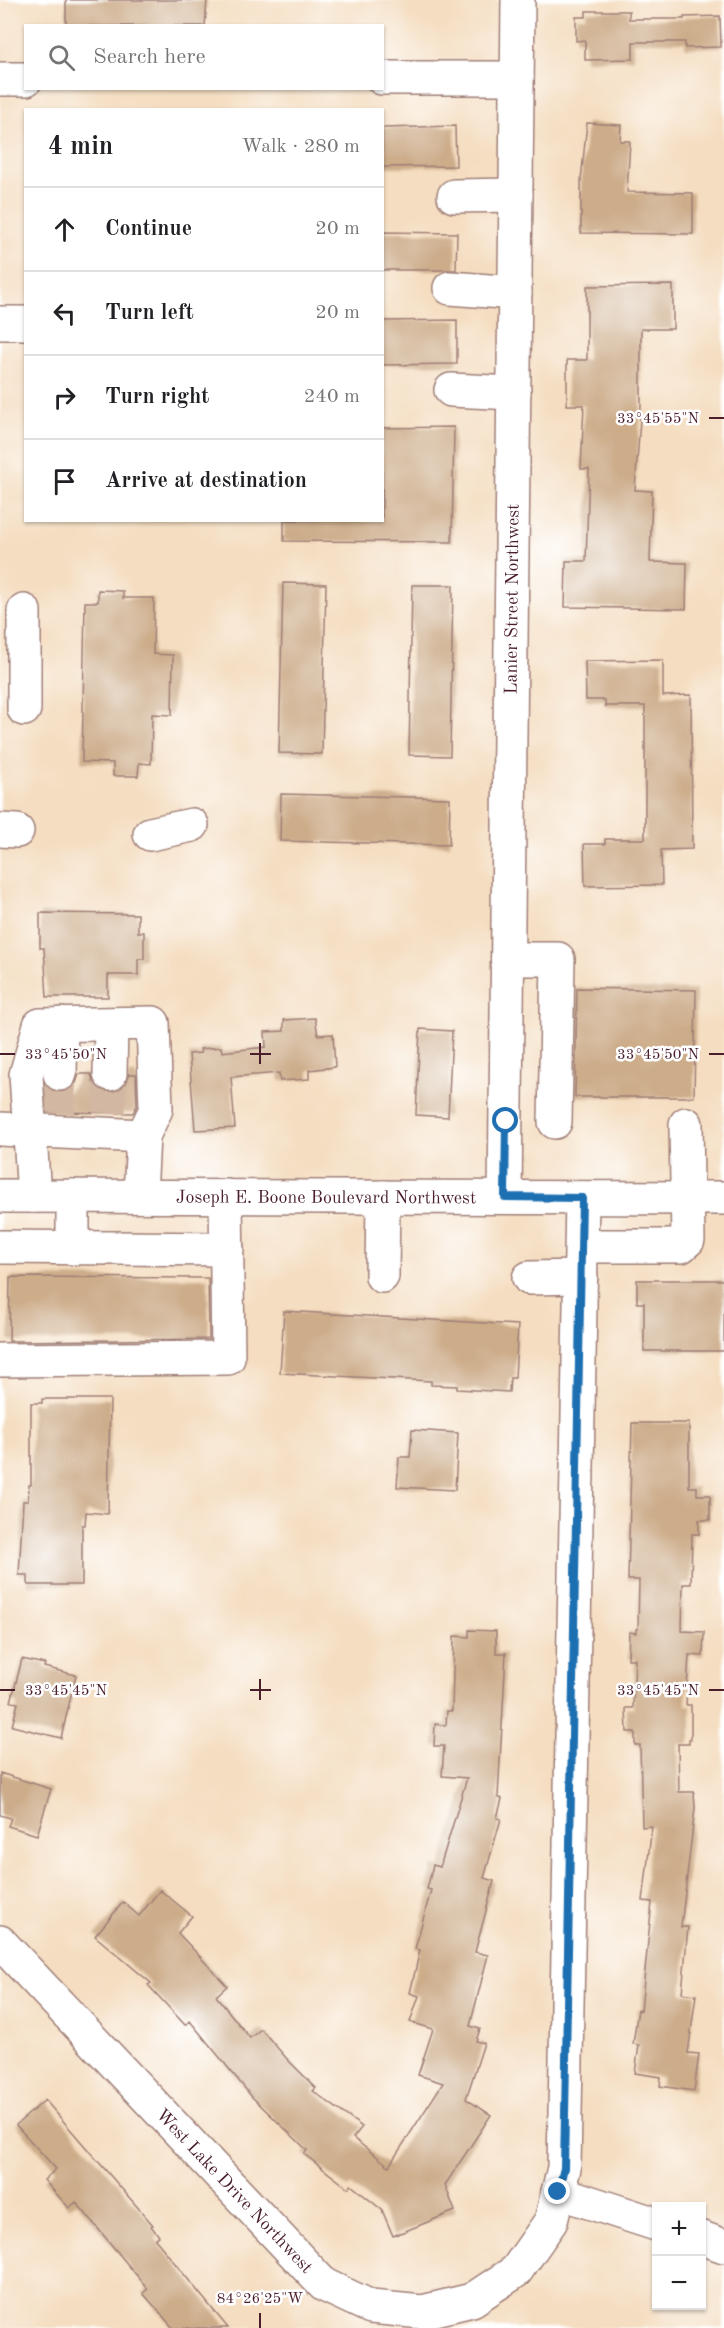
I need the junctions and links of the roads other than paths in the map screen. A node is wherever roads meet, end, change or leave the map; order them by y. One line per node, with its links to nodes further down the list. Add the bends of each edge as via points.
1 (518, 0): 3 (street, Lanier Street Northwest)
2 (384, 78): 3 (street)
3 (517, 78): 6 (street, Lanier Street Northwest)
4 (0, 79): 5 (street)
5 (24, 79)
6 (516, 195): 7 (street); 9 (street, Lanier Street Northwest)
7 (454, 196)
8 (450, 288): 9 (street)
9 (515, 293): 13 (street, Lanier Street Northwest)
10 (0, 323): 11 (street)
11 (24, 323)
12 (451, 390): 13 (street)
13 (514, 393): 18 (street, Lanier Street Northwest)
14 (16, 618): 15 (street)
15 (24, 709)
16 (192, 825): 17 (street)
17 (150, 834)
18 (508, 959): 23 (street, Lanier Street Northwest); 23 (street, via 558,959)
19 (61, 1024): 20 (street); 21 (street); 25 (street, via 40,1025 26,1075)
20 (111, 1025): 22 (street); 26 (street, via 153,1023 156,1109)
21 (60, 1074)
22 (110, 1074)
23 (532, 1122): 33 (street, Lanier Street Northwest)
24 (686, 1124): 35 (street)
25 (36, 1126): 26 (street, via 108,1123); 28 (street)
26 (143, 1136): 30 (street)
27 (0, 1196): 28 (street, Joseph E. Boone Boulevard Northwest)
28 (34, 1196): 29 (street, Joseph E. Boone Boulevard Northwest)
29 (72, 1196): 30 (street, Joseph E. Boone Boulevard Northwest); 38 (street)
30 (140, 1196): 31 (street, Joseph E. Boone Boulevard Northwest)
31 (226, 1196): 32 (street, Joseph E. Boone Boulevard Northwest); 39 (street)
32 (383, 1197): 33 (street, Joseph E. Boone Boulevard Northwest); 41 (street)
33 (505, 1197): 34 (street, Joseph E. Boone Boulevard Northwest)
34 (582, 1198): 35 (street, Joseph E. Boone Boulevard Northwest); 40 (street, West Lake Drive Northwest)
35 (688, 1198): 36 (street, Joseph E. Boone Boulevard Northwest); 40 (street, via 688,1240 681,1246)
36 (724, 1198)
37 (0, 1247): 38 (street)
38 (73, 1248): 39 (street)
39 (227, 1249): 43 (street, via 228,1358)
40 (581, 1262): 42 (street); 45 (street, West Lake Drive Northwest, via 564,2168)
41 (382, 1276)
42 (529, 1278)
43 (0, 1360)
44 (0, 1942): 45 (street, West Lake Drive Northwest, via 324,2284 371,2307 422,2312 472,2300 516,2271 551,2221)
45 (558, 2192): 46 (street)
46 (645, 2220)
47 (706, 2239): 48 (street)
48 (724, 2246)

